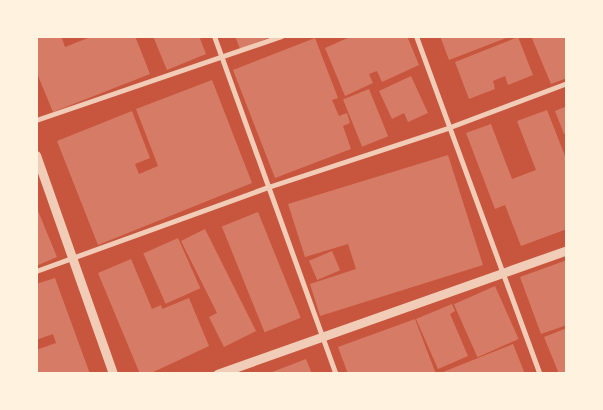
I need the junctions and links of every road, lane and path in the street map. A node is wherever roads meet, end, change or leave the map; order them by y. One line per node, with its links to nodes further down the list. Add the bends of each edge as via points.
1 (214, 36): 4 (street)
2 (281, 36): 4 (street)
3 (416, 36): 7 (street)
4 (222, 57): 6 (street); 9 (street)
5 (567, 83): 7 (street)
6 (36, 120)
7 (450, 127): 9 (street); 12 (street)
8 (36, 155): 11 (street)
9 (268, 187): 11 (street); 14 (street)
10 (567, 250): 12 (street)
11 (72, 257): 13 (street); 15 (street)
12 (502, 270): 14 (street); 18 (street)
13 (36, 271)
14 (322, 336): 16 (street); 17 (street)
15 (113, 374)
16 (216, 374)
17 (336, 374)
18 (540, 374)

